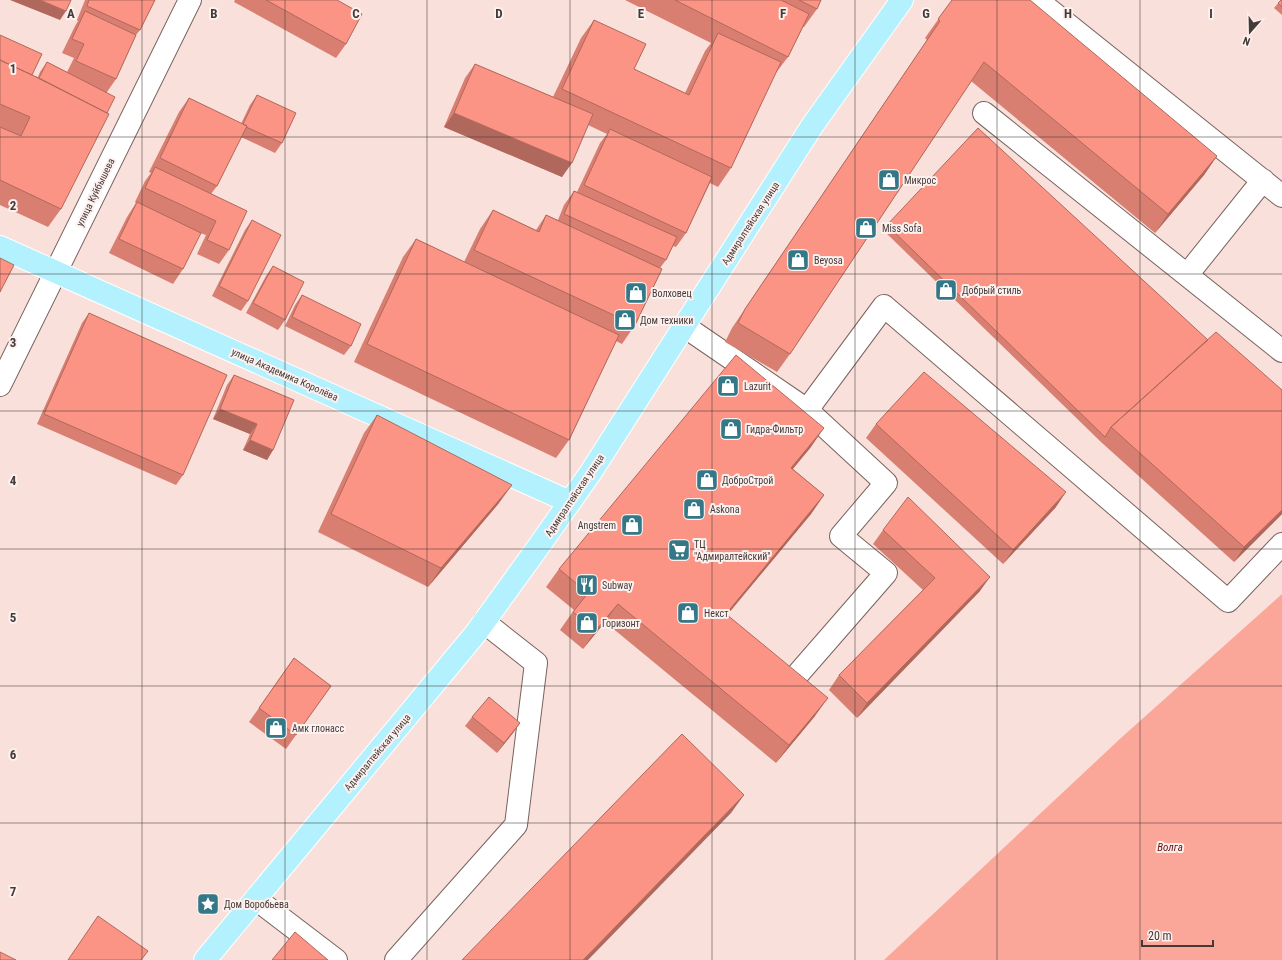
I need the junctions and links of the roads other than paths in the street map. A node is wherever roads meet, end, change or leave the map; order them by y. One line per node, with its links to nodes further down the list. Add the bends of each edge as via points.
1 (190, 0): 8 (street, улица Куйбышева)
2 (902, 0): 10 (main road, Адмиралтейская улица, via 812,126)
3 (1037, 0): 5 (street)
4 (984, 113): 9 (street)
5 (1263, 180): 6 (street); 9 (street)
6 (1282, 196)
7 (0, 247): 8 (main road, улица Академика Королёва)
8 (55, 272): 12 (street, улица Куйбышева); 14 (main road, улица Академика Королёва)
9 (1187, 275): 11 (street)
10 (684, 326): 13 (street); 14 (main road, Адмиралтейская улица)
11 (1282, 351)
12 (0, 385)
13 (807, 410): 15 (street, via 884,306 1228,601); 17 (street, via 886,483 841,536 886,573)
14 (570, 502): 16 (main road, Адмиралтейская улица)
15 (1282, 544)
16 (484, 622): 18 (main road, Адмиралтейская улица); 21 (street, via 536,663 516,825)
17 (798, 674)
18 (256, 899): 19 (main road, Адмиралтейская улица); 20 (street)
19 (205, 960)
20 (336, 960)
21 (396, 960)

